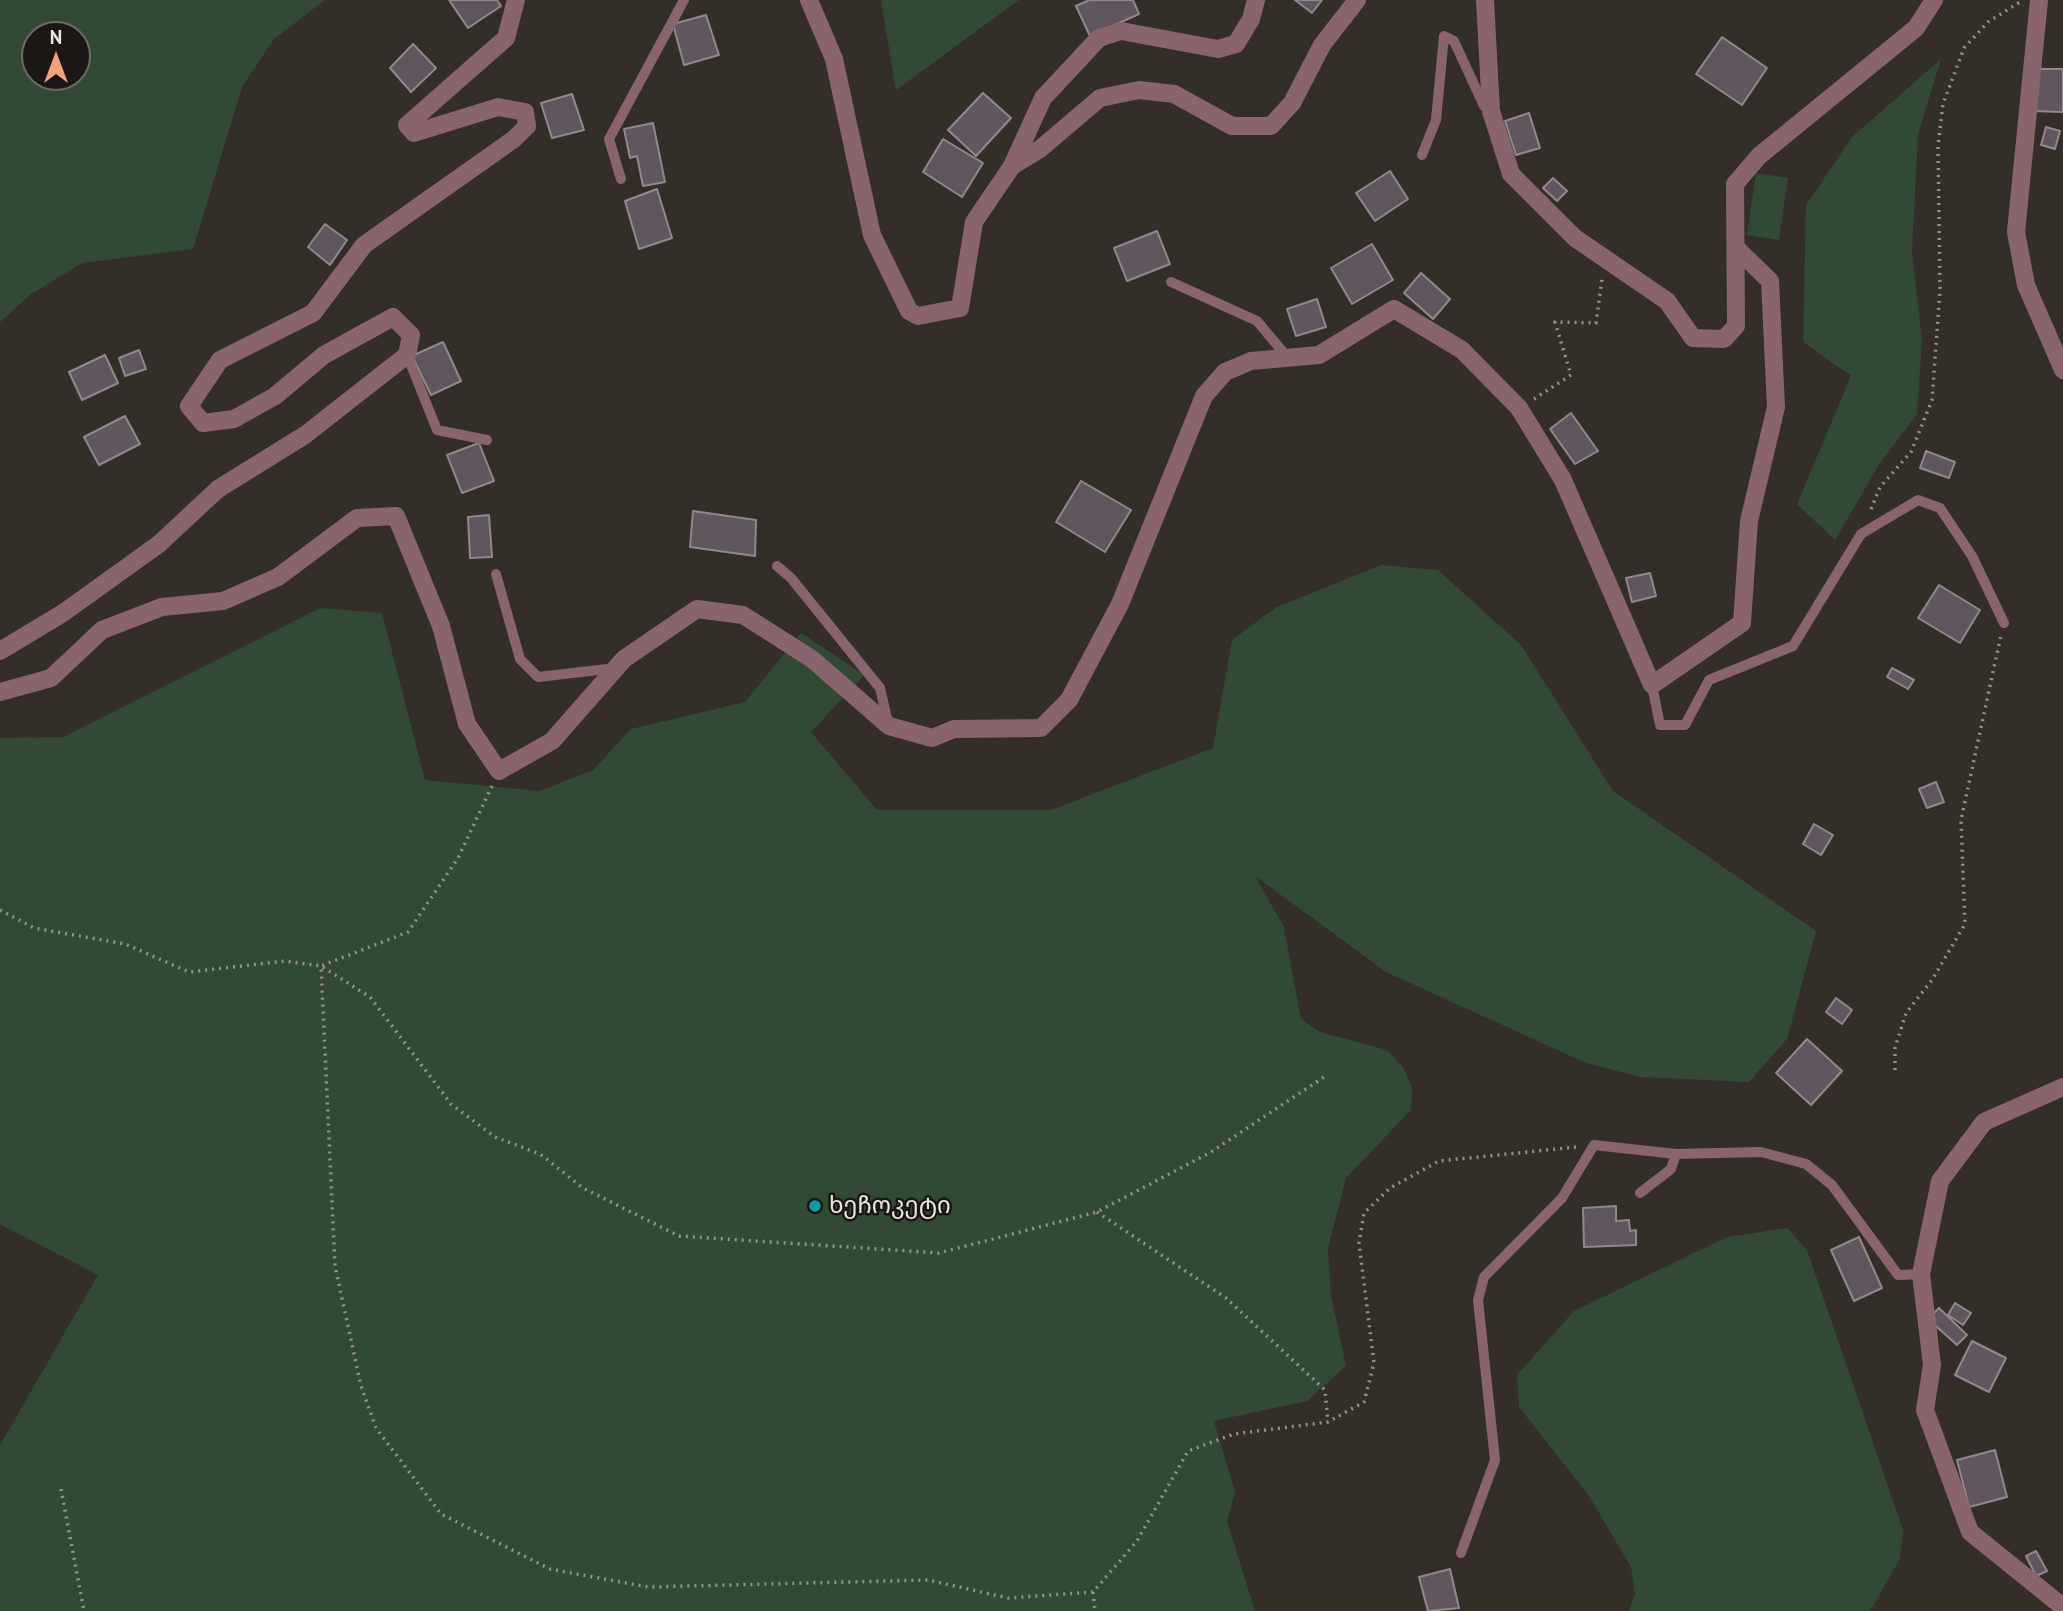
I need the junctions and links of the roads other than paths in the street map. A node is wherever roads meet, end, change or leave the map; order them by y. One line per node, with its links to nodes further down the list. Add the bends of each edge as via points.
1 (516, 0): 15 (street, via 506,38 407,125 414,133 498,107 524,112 527,126 364,245 313,313 220,360 189,406 203,423 234,419 275,396 324,355 393,317 411,335)
2 (684, 0): 12 (lane, via 608,139)
3 (809, 0): 11 (street, via 834,59 872,235 909,311 918,316 960,308 974,222)
4 (1256, 0): 11 (street, via 1236,44 1218,50 1121,31 1099,38 1043,98)
5 (1357, 0): 11 (street, via 1322,45 1292,103 1271,126 1232,126 1174,94 1139,90 1100,98 1040,149)
6 (1485, 0): 9 (street)
7 (1934, 0): 13 (street, via 1916,28 1759,156 1735,184)
8 (2038, 6): 17 (street, via 2016,232 2026,285)
9 (1491, 111): 10 (lane, via 1484,106 1454,41 1444,36 1436,120); 13 (street, via 1511,174 1575,238 1667,300 1693,338 1724,339 1736,326)
10 (1422, 155)
11 (1012, 166)
12 (621, 179)
13 (1736, 248): 24 (street, via 1770,281 1776,407 1749,521 1742,623)
14 (1171, 282): 16 (lane, via 1257,321)
15 (407, 355): 18 (lane, via 437,430); 22 (street, via 305,435 218,489 148,552)
16 (1288, 358): 24 (street, via 1319,355 1394,309 1462,350 1519,408 1563,480); 26 (street, via 1251,361 1225,372 1204,396 1120,604 1069,700 1041,728 954,729 932,738)
17 (2063, 370)
18 (488, 440)
19 (777, 566): 26 (lane, via 880,688)
20 (496, 574): 23 (lane, via 520,659 538,677)
21 (2004, 623): 24 (lane, via 1972,556 1940,508 1918,500 1861,534 1793,646 1709,680 1685,725 1660,725)
22 (0, 652)
23 (616, 668): 25 (street, via 552,741 499,771 467,724 441,626 396,516 356,518 278,577 223,601 162,607 102,630 51,678); 26 (street, via 696,609 743,615 812,659)
24 (1652, 685)
25 (0, 692)
26 (889, 726)
27 (2063, 1087): 30 (street, via 1984,1122 1940,1181)
28 (1676, 1154): 29 (lane, via 1671,1169); 30 (lane, via 1761,1152 1806,1164 1832,1185 1898,1275); 31 (lane, via 1594,1145 1562,1198 1484,1277 1478,1300 1495,1460)
29 (1640, 1193)
30 (1921, 1274): 32 (street, via 1932,1366 1925,1410 1970,1532)
31 (1461, 1553)
32 (2063, 1607)

